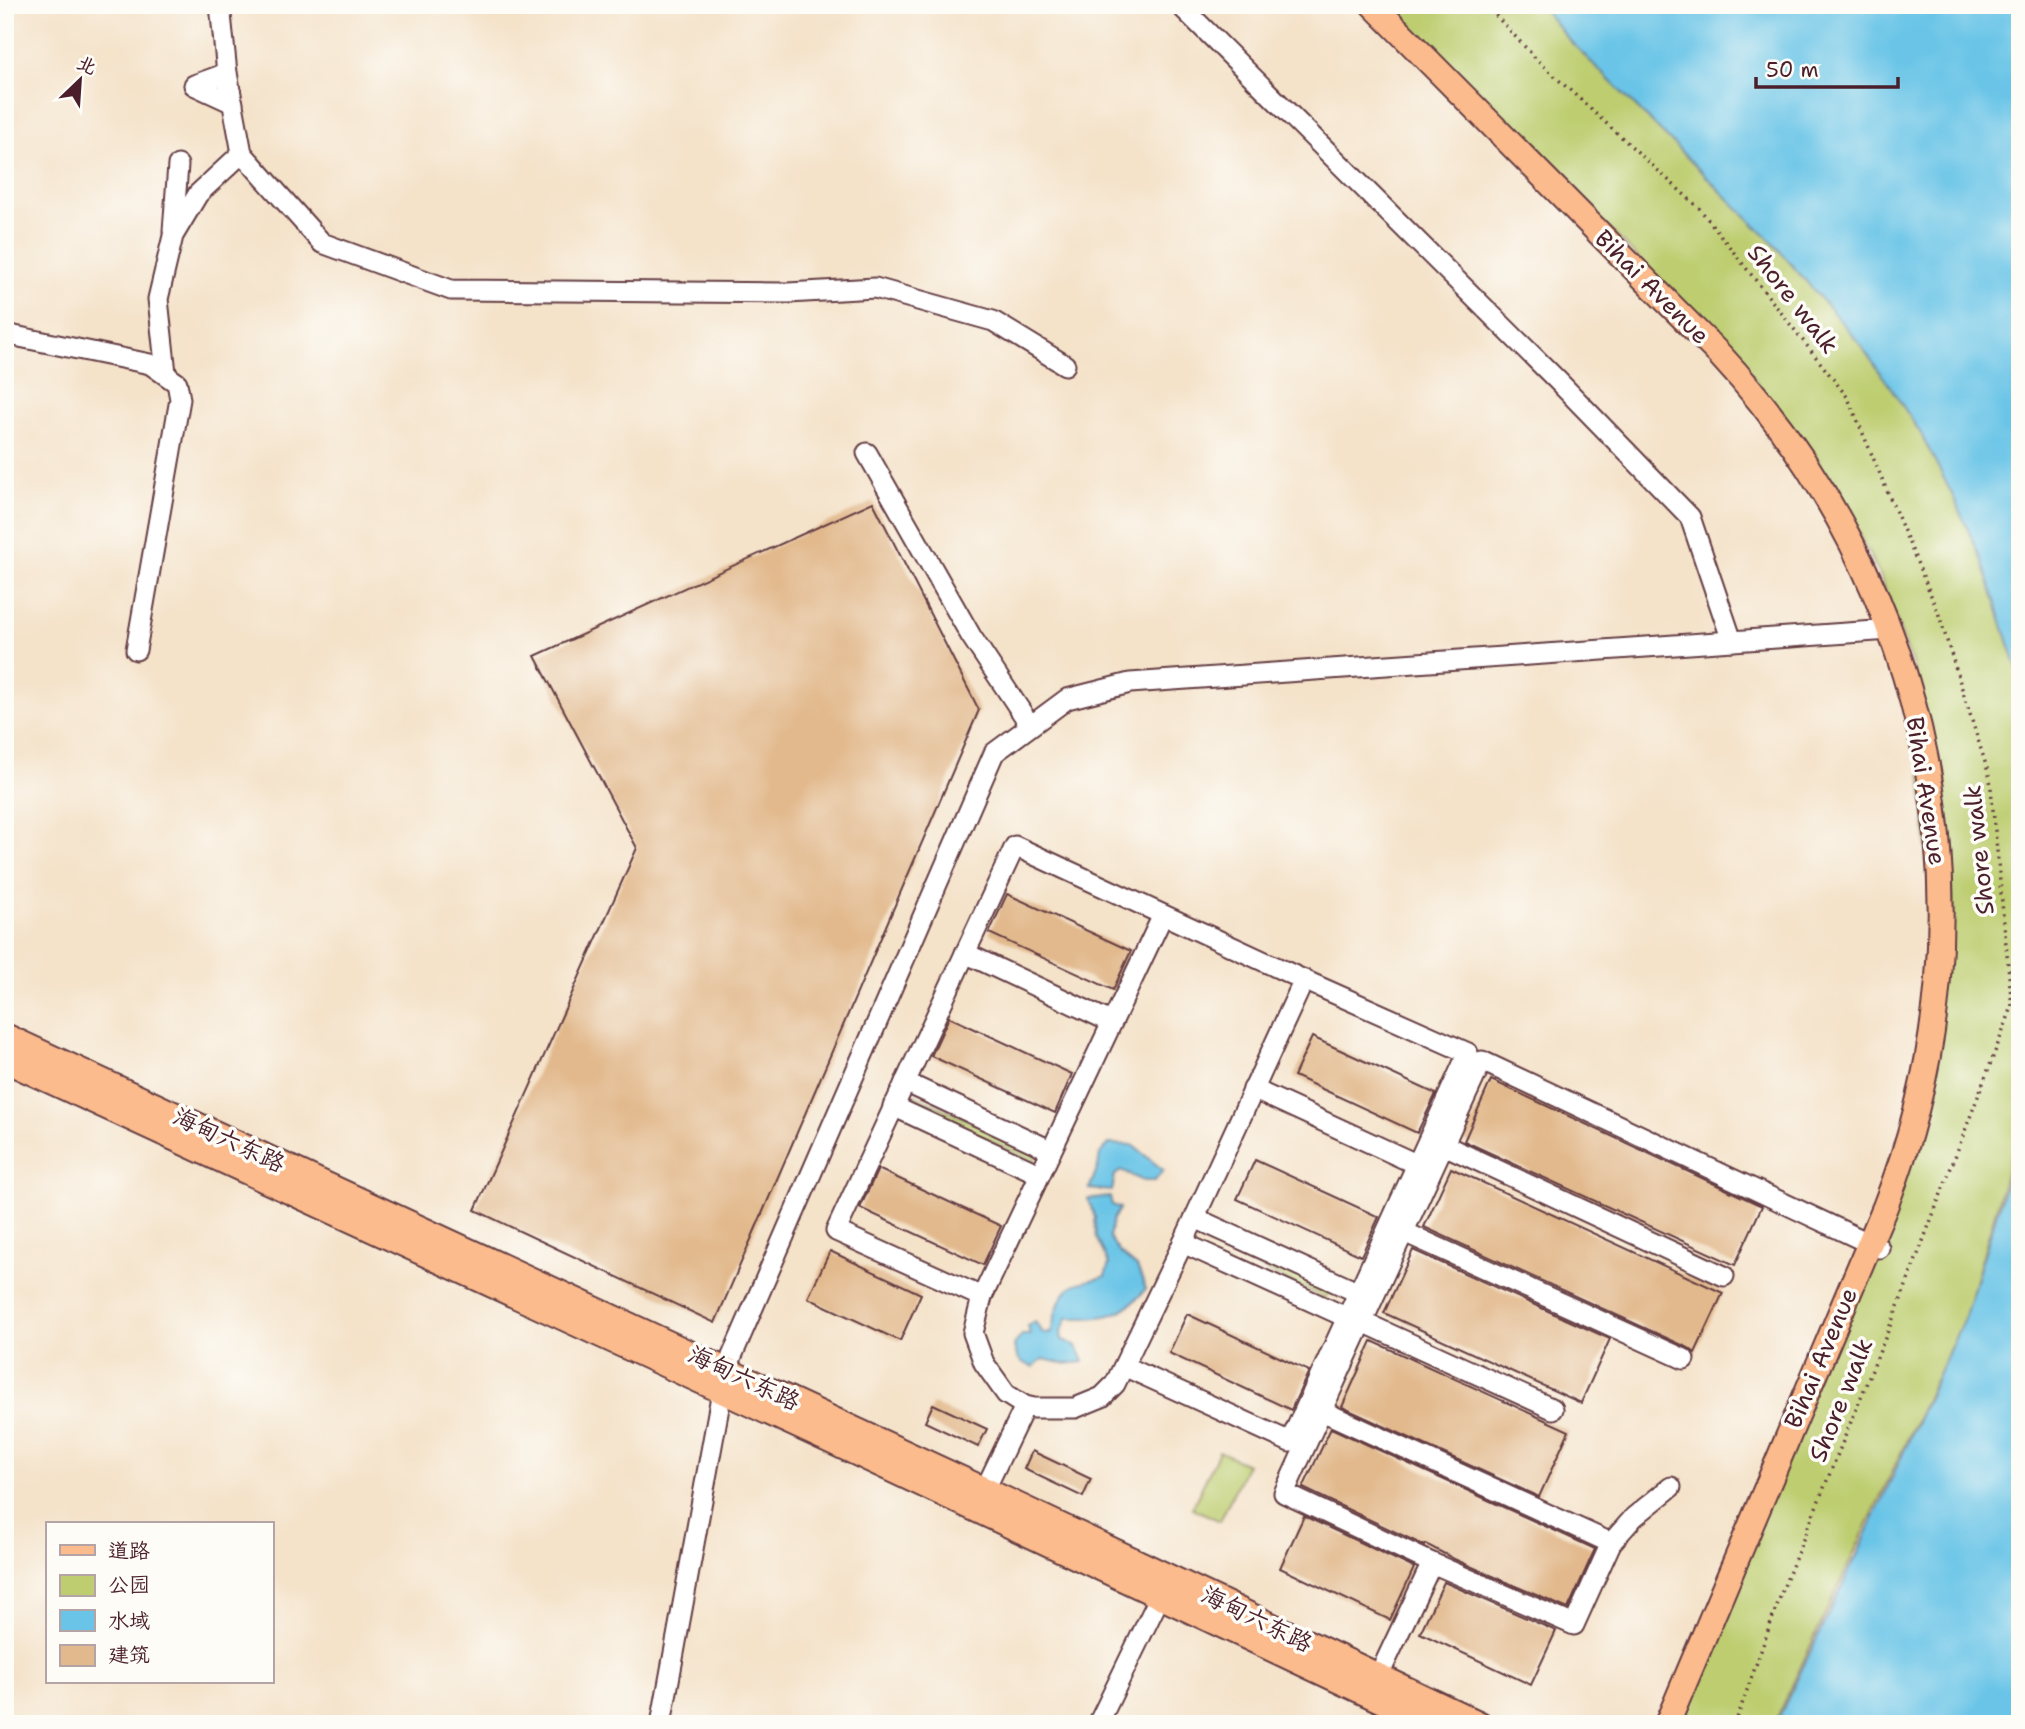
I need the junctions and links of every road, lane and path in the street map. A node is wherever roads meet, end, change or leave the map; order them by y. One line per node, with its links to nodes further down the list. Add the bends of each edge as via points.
1 (220, 5): 6 (street)
2 (1180, 5): 16 (street, via 1690,517)
3 (1373, 5): 15 (main road, Bihai Avenue, via 1653,286 1766,407 1835,510)
4 (1388, 5): 36 (main road, Bihai Avenue, via 1751,373 1833,485 1891,603 1914,669 1934,750 1948,846 1949,941 1940,1041 1924,1119 1903,1187)
5 (1486, 5): 59 (path, Shore walk, via 1538,61 1699,208 1848,398 1938,612 1990,778 2012,1007 1901,1299 1784,1586)
6 (227, 73): 7 (street); 7 (street, via 194,85)
7 (233, 103): 8 (street)
8 (242, 153): 10 (street, via 198,194); 12 (street, via 322,243 451,290 788,293 875,288 993,321)
9 (178, 165): 10 (street)
10 (173, 236): 13 (street, via 158,299)
11 (5, 334): 13 (street, via 149,365)
12 (1065, 365)
13 (166, 373): 17 (street, via 177,383 180,399)
14 (867, 453): 18 (street, via 971,636)
15 (1890, 630): 16 (street); 36 (main road, Bihai Avenue, via 1932,792 1940,946 1929,1053)
16 (1732, 641): 18 (street, via 1130,683 1067,699)
17 (136, 650)
18 (1030, 725): 43 (street, via 994,754 989,764)
19 (1163, 915): 20 (street, via 1014,846); 21 (street); 22 (street)
20 (965, 953): 22 (street); 26 (street)
21 (1304, 980): 24 (street); 27 (street)
22 (1111, 1021): 30 (street)
23 (5, 1036): 43 (main road, 海甸六东路)
24 (1475, 1057): 29 (street); 31 (street); 36 (street)
25 (5, 1060): 43 (main road, 海甸六东路)
26 (905, 1082): 28 (street); 30 (street)
27 (1253, 1089): 31 (street); 33 (street)
28 (894, 1106): 32 (street); 39 (street, via 835,1231)
29 (1444, 1145): 34 (street); 37 (street)
30 (1050, 1150): 32 (street)
31 (1418, 1165): 38 (street)
32 (1039, 1174): 39 (street)
33 (1195, 1218): 35 (street); 38 (street)
34 (1404, 1232): 40 (street); 41 (street)
35 (1183, 1243): 40 (street); 42 (street)
36 (1874, 1246): 57 (main road, Bihai Avenue); 58 (main road, Bihai Avenue, via 1712,1643)
37 (1724, 1276)
38 (1359, 1293): 40 (street)
39 (982, 1297): 44 (street, via 973,1333 984,1363 1006,1394)
40 (1355, 1320): 42 (street, via 1290,1442); 45 (street); 46 (street)
41 (1684, 1359)
42 (1124, 1366): 44 (street, via 1102,1397 1075,1408)
43 (725, 1381): 48 (main road, 海甸六东路); 54 (street)
44 (1025, 1406): 48 (street)
45 (1553, 1409)
46 (1322, 1411): 49 (street); 50 (street, via 1284,1493)
47 (1671, 1487): 49 (street)
48 (980, 1500): 51 (main road, 海甸六东路)
49 (1611, 1543): 50 (street, via 1574,1625)
50 (1432, 1563): 52 (street)
51 (1165, 1587): 52 (main road, 海甸六东路); 55 (street)
52 (1374, 1686): 53 (main road, 海甸六东路)
53 (1430, 1718): 56 (main road, 海甸六东路)
54 (661, 1724)
55 (1098, 1724)
56 (1480, 1724)
57 (1667, 1724)
58 (1684, 1724)
59 (1735, 1724)

